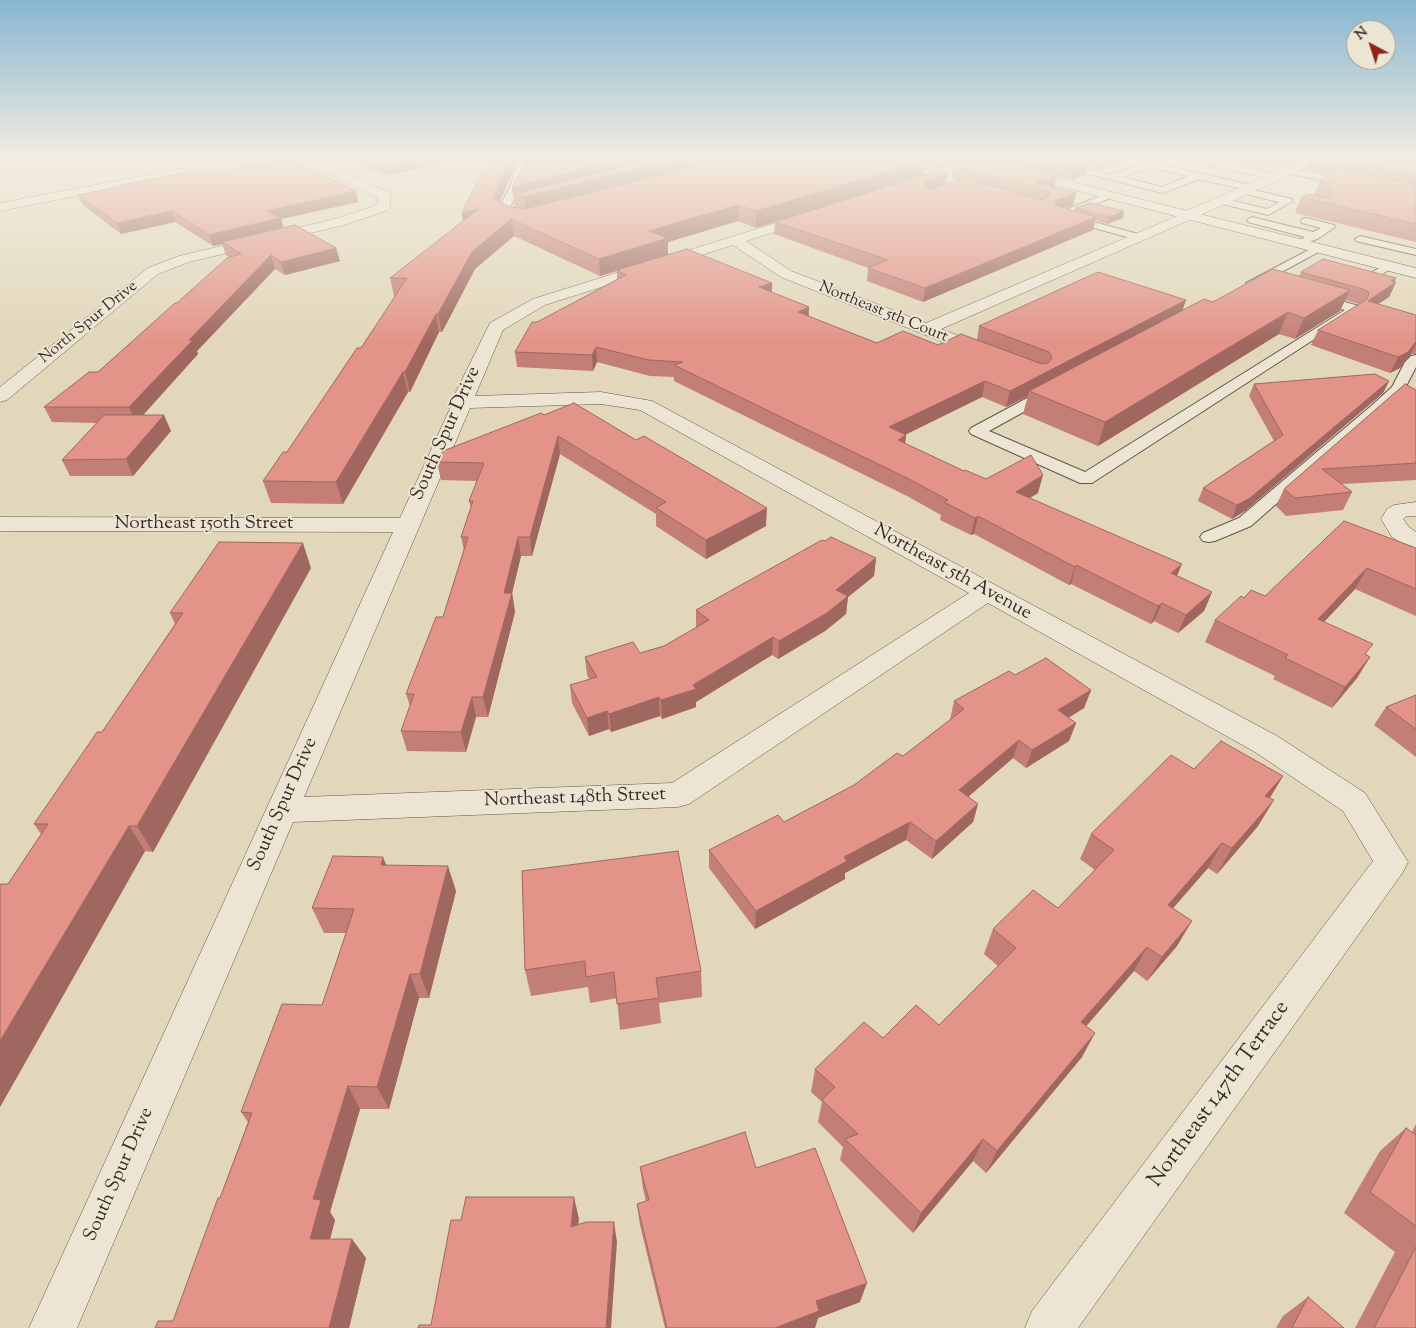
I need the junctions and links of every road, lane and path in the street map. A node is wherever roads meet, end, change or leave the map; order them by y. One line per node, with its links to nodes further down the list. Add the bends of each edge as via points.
1 (345, 220): 30 (street, North Spur Drive, via 184,259 152,271)
2 (798, 220): 13 (street)
3 (1076, 220): 10 (lane)
4 (1177, 220): 10 (street)
5 (1207, 220): 9 (street)
6 (1253, 220): 9 (lane)
7 (1270, 220): 11 (lane)
8 (1301, 223): 11 (lane, via 1330,227)
9 (1238, 228): 11 (street, via 1301,244)
10 (1138, 237): 26 (street)
11 (1318, 238): 16 (street); 21 (lane)
12 (1360, 239): 14 (lane)
13 (735, 240): 26 (street, Northeast 5th Court, via 786,274); 31 (street, South Spur Drive, via 539,302 496,327)
14 (1379, 243): 15 (lane); 16 (lane)
15 (1416, 252)
16 (1354, 257): 17 (street)
17 (1388, 266): 18 (street); 20 (lane)
18 (1416, 273)
19 (1348, 276): 20 (lane)
20 (1364, 280): 22 (lane)
21 (1256, 281): 23 (lane); 24 (lane)
22 (1380, 284)
23 (1274, 286)
24 (1239, 291)
25 (1301, 294): 29 (lane, via 1355,310 1086,479 977,431)
26 (925, 330): 28 (street, Northeast 5th Court)
27 (1416, 359): 35 (lane, via 1398,389 1369,416 1244,522)
28 (1004, 360)
29 (1064, 384)
30 (0, 396)
31 (461, 402): 34 (street, South Spur Drive); 37 (street, Northeast 5th Avenue, via 601,398 644,405)
32 (1416, 509): 36 (street, via 1402,510 1392,519 1400,532)
33 (0, 524): 34 (street, Northeast 150th Street)
34 (407, 525): 38 (street, South Spur Drive)
35 (1209, 537)
36 (1416, 542)
37 (988, 592): 38 (street, Northeast 148th Street, via 678,795); 39 (street, Northeast 5th Avenue, via 1266,744 1354,802)
38 (282, 810): 40 (street, South Spur Drive)
39 (1391, 862): 41 (street, Northeast 147th Terrace)
40 (53, 1328)
41 (1049, 1328)

